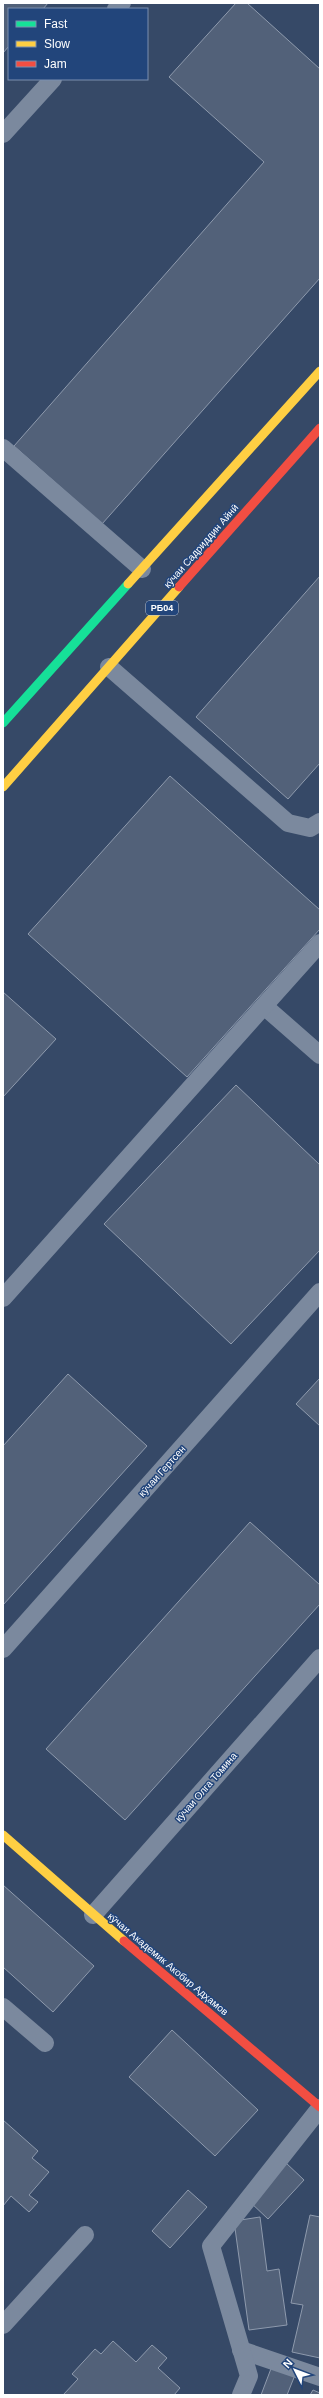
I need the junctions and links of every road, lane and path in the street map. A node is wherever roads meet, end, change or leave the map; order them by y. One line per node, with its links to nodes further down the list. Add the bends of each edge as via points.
1 (52, 80): 2 (lane)
2 (3, 134)
3 (320, 371): 6 (main road)
4 (320, 428): 7 (main road, кӯчаи Садриддин Айнӣ / РБ04)
5 (3, 448): 6 (lane)
6 (142, 569): 8 (main road)
7 (109, 667): 9 (main road, кӯчаи Садриддин Айнӣ / РБ04); 10 (lane, via 288,823 310,828)
8 (3, 723)
9 (3, 787)
10 (320, 822)
11 (320, 943): 12 (lane)
12 (264, 1006): 13 (lane); 15 (lane)
13 (320, 1055)
14 (320, 1292): 16 (lane, кӯчаи Гертсен)
15 (3, 1298)
16 (3, 1649)
17 (320, 1658): 19 (lane, кӯчаи Олга Томина)
18 (3, 1835): 19 (main road, кӯчаи Академик Акобир Адҳамов)
19 (93, 1915): 22 (main road, кӯчаи Академик Акобир Адҳамов)
20 (3, 2006): 21 (lane)
21 (45, 2043)
22 (320, 2108): 25 (lane, via 211,2246)
23 (85, 2235): 24 (lane)
24 (3, 2325)
25 (241, 2350): 26 (lane); 27 (lane, via 249,2376)
26 (320, 2377)
27 (241, 2395)

